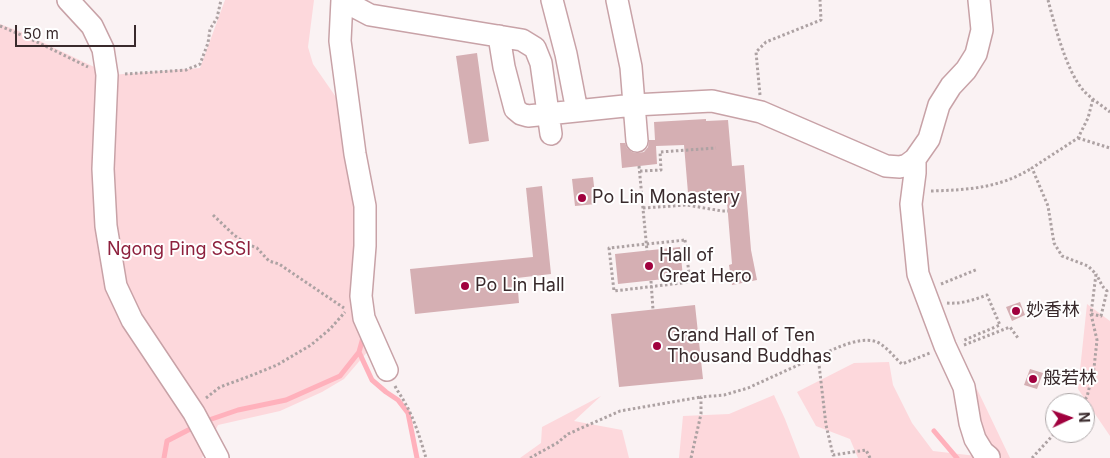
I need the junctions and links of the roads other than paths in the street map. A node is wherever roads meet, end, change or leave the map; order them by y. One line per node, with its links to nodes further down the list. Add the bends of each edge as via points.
1 (68, 0): 15 (street, via 92,26 103,48 107,75 103,169 106,226 116,286 132,320 194,413)
2 (342, 0): 13 (street, via 340,41 365,206 361,296 364,318)
3 (347, 0): 7 (street, via 370,14)
4 (552, 0): 9 (street)
5 (617, 0): 8 (street, via 631,67)
6 (979, 0): 12 (street, via 982,30 976,54 939,105 929,139)
7 (499, 36): 10 (street, via 515,109); 10 (street, via 522,40 535,48 541,63)
8 (634, 105): 9 (street); 11 (street); 12 (street, via 712,102 761,112 886,166 900,167)
9 (577, 110): 10 (street)
10 (550, 124)
11 (637, 141)
12 (915, 159): 14 (street, via 911,204 918,274 964,387 975,439)
13 (387, 370)
14 (989, 457)
15 (218, 458)

